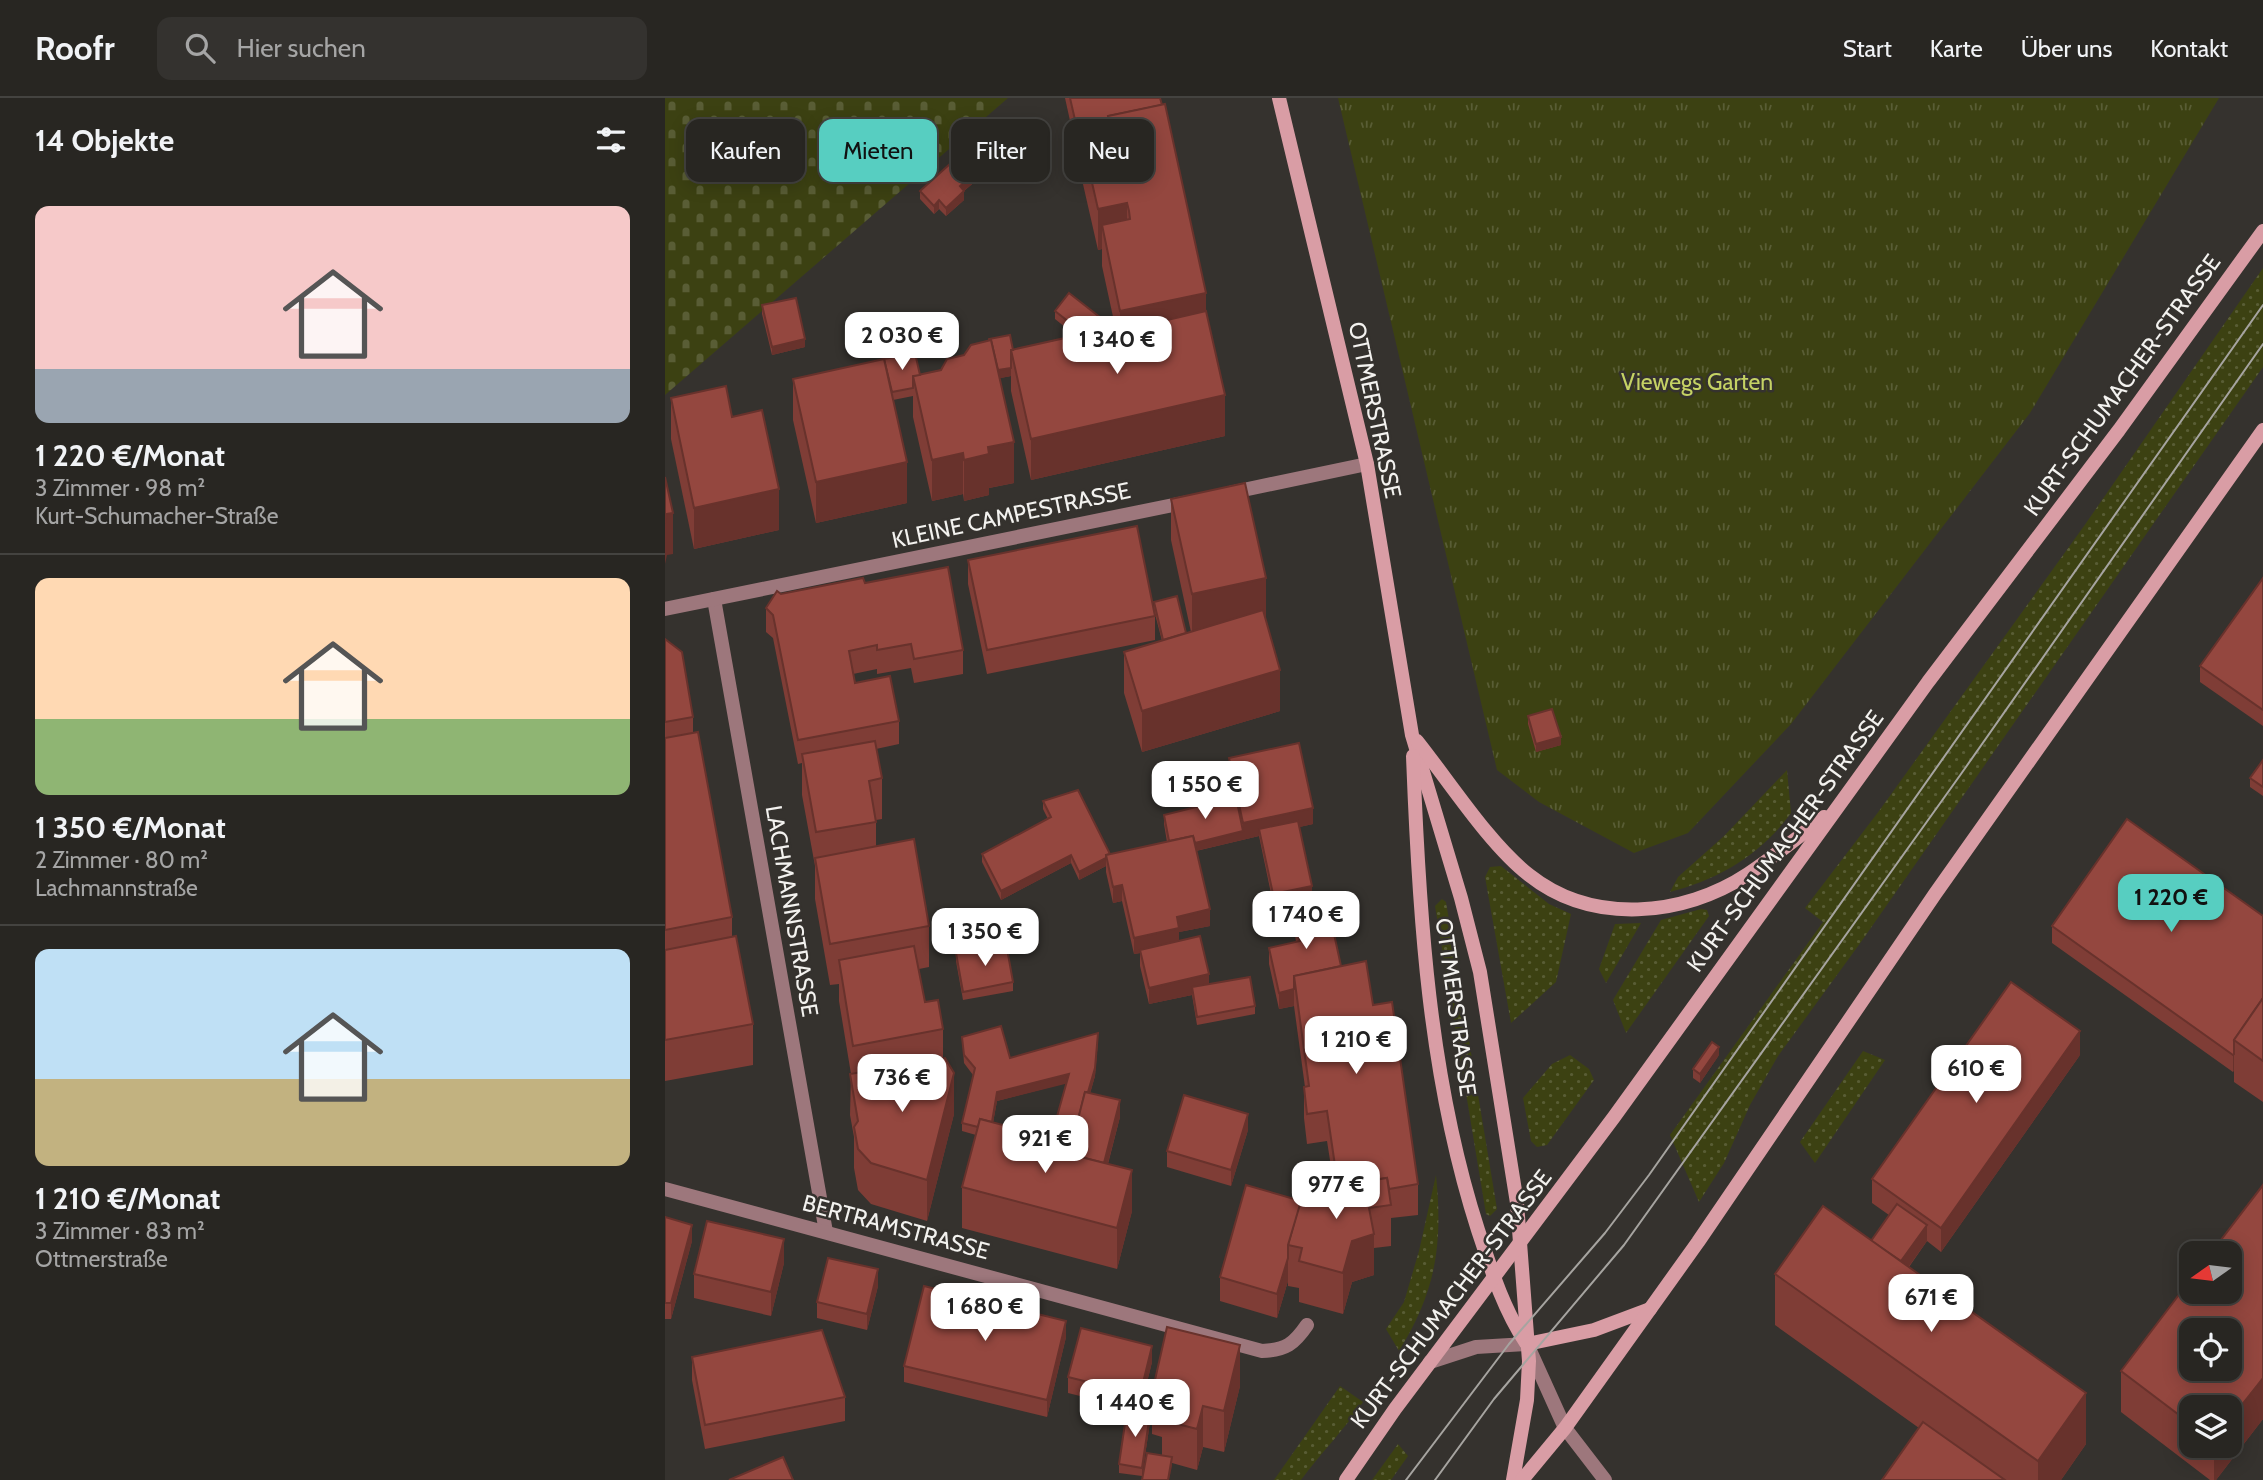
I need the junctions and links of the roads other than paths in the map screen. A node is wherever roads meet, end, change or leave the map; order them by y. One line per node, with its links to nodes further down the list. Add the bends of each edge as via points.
1 (1279, 98): 4 (main road, OTTMERSTRASSE)
2 (2263, 231): 8 (main road, KURT-SCHUMACHER-STRASSE)
3 (2263, 430): 13 (main road, via 1935,894)
4 (1367, 464): 5 (street, KLEINE CAMPESTRASSE); 7 (main road, OTTMERSTRASSE)
5 (714, 599): 6 (street, KLEINE CAMPESTRASSE); 10 (street, LACHMANNSTRASSE)
6 (665, 609)
7 (1412, 735): 8 (main road, via 1528,875 1567,898 1604,909 1655,908 1718,891); 11 (main road, OTTMERSTRASSE, via 1480,972); 12 (main road, OTTMERSTRASSE, via 1419,906 1427,978 1455,1144)
8 (1837, 808): 11 (main road, KURT-SCHUMACHER-STRASSE)
9 (665, 1189): 10 (street, BERTRAMSTRASSE)
10 (826, 1232): 14 (street, BERTRAMSTRASSE, via 1262,1351 1294,1344)
11 (1520, 1242): 12 (main road, KURT-SCHUMACHER-STRASSE); 15 (main road, OTTMERSTRASSE)
12 (1494, 1279): 15 (main road, OTTMERSTRASSE); 16 (main road, KURT-SCHUMACHER-STRASSE)
13 (1650, 1309): 15 (main road, via 1594,1330); 17 (main road)
14 (1307, 1325)
15 (1527, 1344): 16 (street, via 1476,1347); 17 (street); 19 (main road, OTTMERSTRASSE, via 1527,1400)
16 (1430, 1362): 18 (main road, KURT-SCHUMACHER-STRASSE)
17 (1565, 1428): 20 (main road); 21 (street)
18 (1346, 1480)
19 (1513, 1480)
20 (1523, 1480)
21 (1605, 1480)

